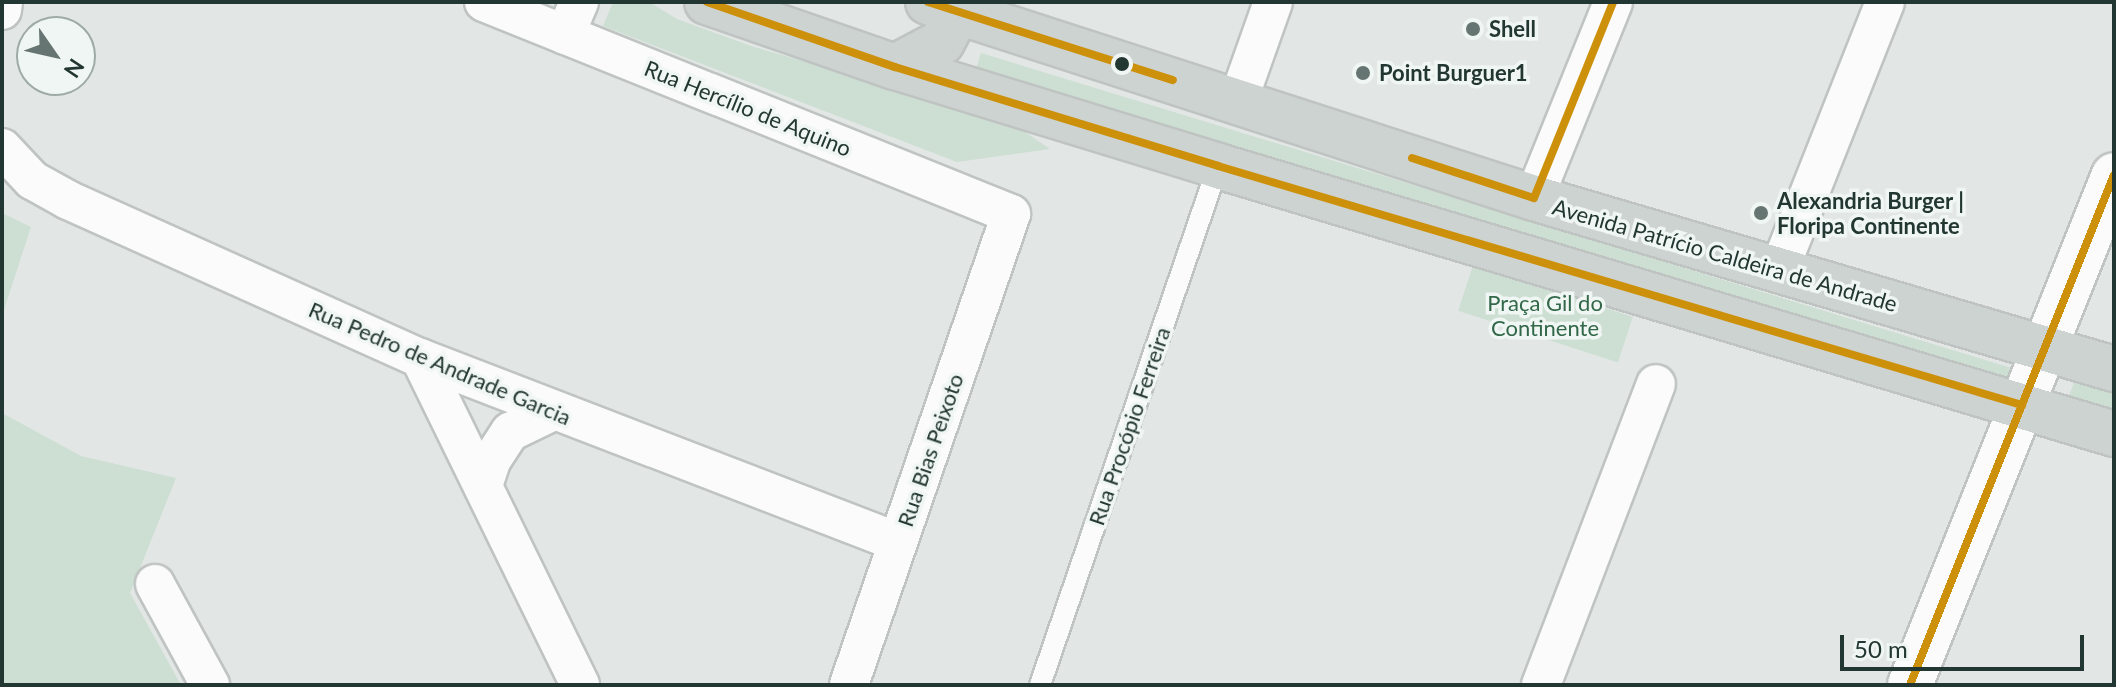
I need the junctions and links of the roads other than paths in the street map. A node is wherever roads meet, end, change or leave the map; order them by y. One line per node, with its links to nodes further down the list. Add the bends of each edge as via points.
1 (3, 2): 8 (street)
2 (484, 2): 9 (street, Rua Hercílio de Aquino)
3 (707, 2): 10 (main road)
4 (1273, 2): 11 (street)
5 (1613, 2): 15 (street)
6 (1885, 2): 17 (street)
7 (950, 5): 10 (main road, via 942,42); 11 (main road, Avenida Patrício Caldeira de Andrade)
8 (2, 10)
9 (572, 19): 16 (street, Rua Hercílio de Aquino)
10 (895, 67): 13 (main road)
11 (1238, 101): 15 (main road, Avenida Patrício Caldeira de Andrade)
12 (2, 148): 19 (street, Rua Pedro de Andrade Garcia, via 32,180 68,200)
13 (1218, 166): 22 (main road); 31 (lane, Rua Procópio Ferreira)
14 (2114, 175): 18 (street)
15 (1534, 198): 17 (main road, Avenida Patrício Caldeira de Andrade)
16 (1011, 214): 26 (street, Rua Bias Peixoto)
17 (1779, 270): 18 (main road, Avenida Patrício Caldeira de Andrade)
18 (2044, 349): 20 (main road, Avenida Patrício Caldeira de Andrade); 22 (street)
19 (420, 358): 23 (street, Rua Pedro de Andrade Garcia); 25 (street)
20 (2114, 369)
21 (1656, 384): 32 (street)
22 (2022, 405): 24 (main road); 33 (street)
23 (551, 412): 25 (street, via 510,432 491,461); 26 (street, Rua Pedro de Andrade Garcia)
24 (2114, 434)
25 (483, 486): 29 (street)
26 (898, 542): 30 (street, Rua Bias Peixoto)
27 (155, 584): 28 (street)
28 (210, 685)
29 (580, 685)
30 (849, 685)
31 (1040, 685)
32 (1541, 685)
33 (1910, 685)

